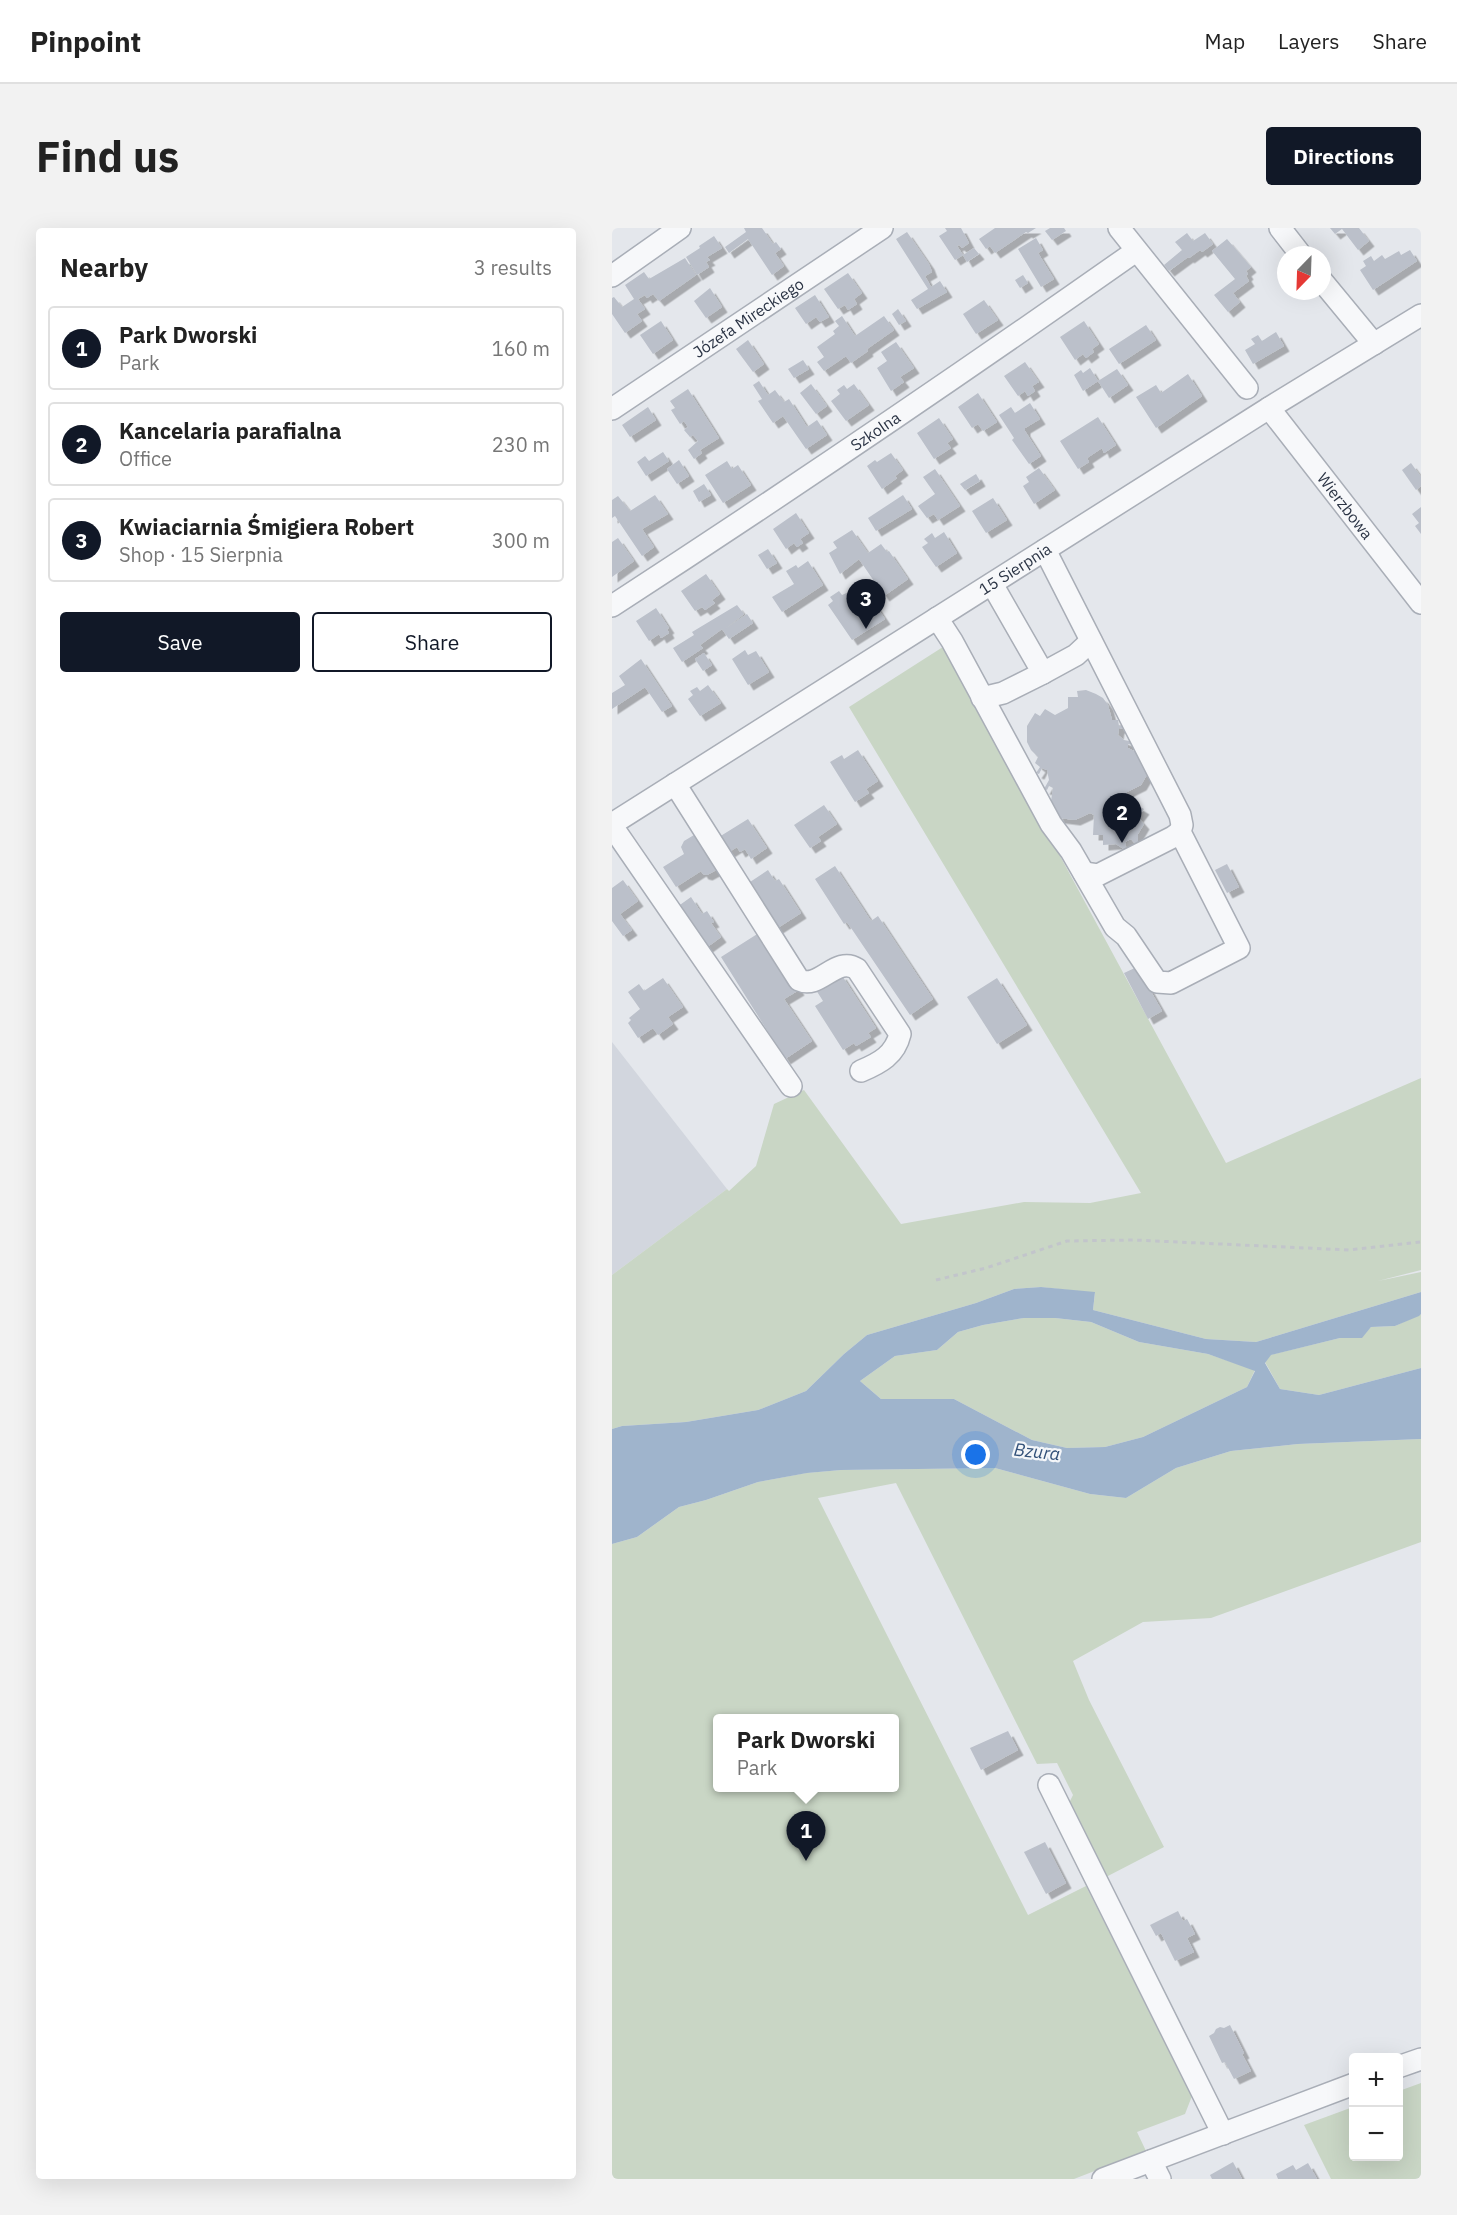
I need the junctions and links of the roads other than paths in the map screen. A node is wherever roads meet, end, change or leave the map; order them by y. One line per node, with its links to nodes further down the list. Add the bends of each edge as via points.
1 (680, 228): 7 (street)
2 (882, 228): 13 (street, Józefa Mireckiego)
3 (1119, 228): 6 (street)
4 (1280, 228): 5 (street)
5 (1294, 246)
6 (1136, 251): 11 (street); 17 (street, Szkolna, via 943,387)
7 (612, 276)
8 (1331, 292): 10 (street)
9 (1421, 315): 10 (street, 15 Sierpnia)
10 (1374, 344): 12 (street, 15 Sierpnia)
11 (1247, 388)
12 (1269, 408): 14 (street, 15 Sierpnia); 16 (street, Wierzbowa)
13 (612, 409)
14 (1045, 550): 15 (street, 15 Sierpnia); 19 (street)
15 (992, 584): 18 (street, 15 Sierpnia); 20 (street)
16 (1421, 603)
17 (612, 606)
18 (937, 618): 21 (street); 22 (street, 15 Sierpnia)
19 (1091, 641): 20 (street, via 1076,655); 24 (street, via 1180,815)
20 (1044, 673): 21 (street, via 1003,693)
21 (982, 698): 25 (street)
22 (675, 784): 23 (street, 15 Sierpnia); 26 (street, via 799,980 814,981 851,965 900,1034 898,1045 889,1056)
23 (612, 825): 27 (street)
24 (1180, 832): 25 (street, via 1098,875); 25 (street, via 1239,948 1171,983 1157,982 1126,936 1115,927)
25 (1084, 873)
26 (861, 1071)
27 (791, 1086)
28 (1049, 1785): 32 (street)
29 (1421, 2059): 30 (street)
30 (1403, 2065)
31 (1349, 2086): 32 (street)
32 (1223, 2133): 33 (street)
33 (1155, 2170): 34 (street)
34 (1103, 2179)

